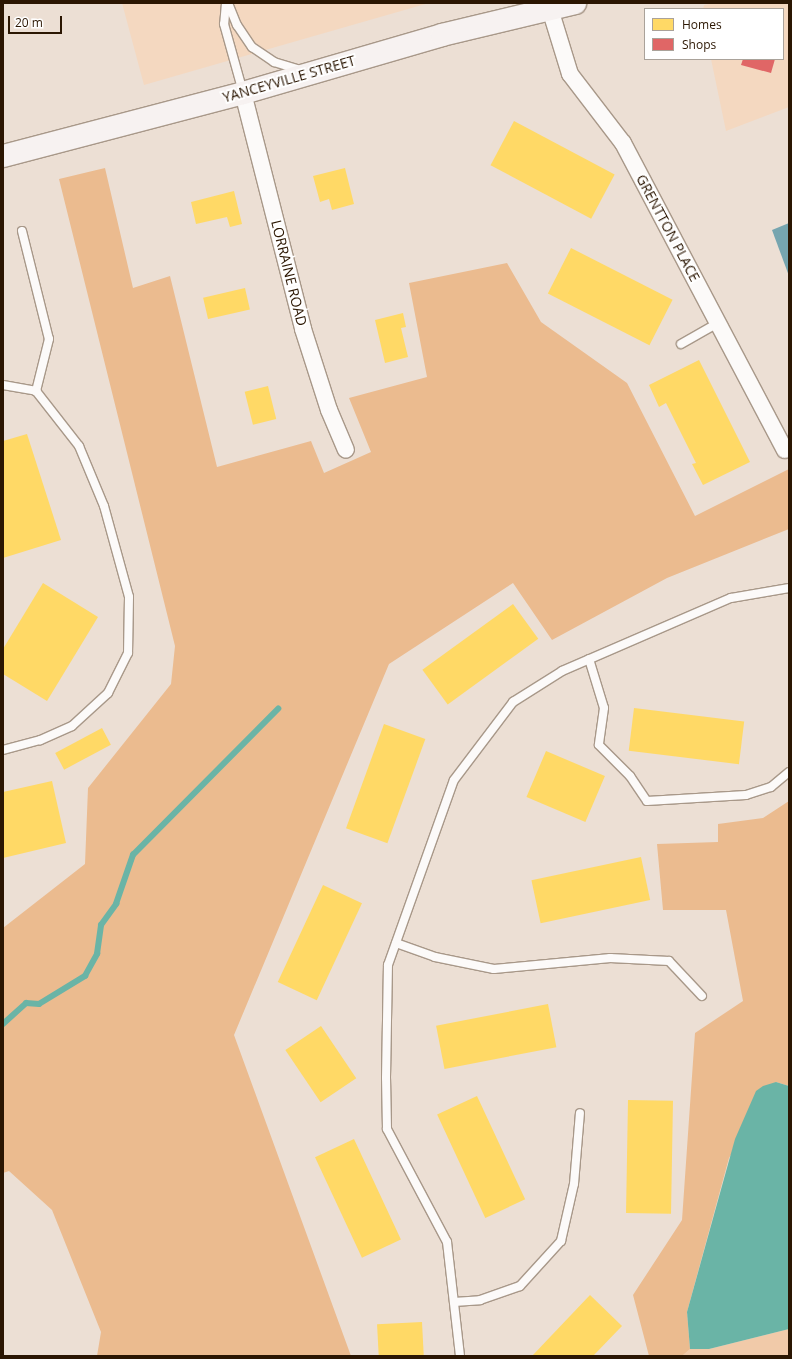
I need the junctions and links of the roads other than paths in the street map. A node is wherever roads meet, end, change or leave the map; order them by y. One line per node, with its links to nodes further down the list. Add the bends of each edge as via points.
1 (227, 3): 4 (lane, via 237,26 252,47 274,62); 5 (lane, via 224,24)
2 (575, 3): 3 (main road, YANCEYVILLE STREET)
3 (550, 9): 4 (main road, YANCEYVILLE STREET, via 442,35); 8 (street, GRENTTON PLACE, via 570,74 623,143)
4 (310, 73): 5 (main road, YANCEYVILLE STREET)
5 (243, 93): 6 (main road, YANCEYVILLE STREET); 12 (street, LORRAINE ROAD, via 303,329 329,410)
6 (3, 156)
7 (22, 232): 11 (lane, via 49,339)
8 (718, 323): 9 (lane); 13 (street, GRENTTON PLACE)
9 (681, 344)
10 (3, 385): 11 (lane)
11 (36, 391): 16 (lane, via 79,446 104,506 129,596 128,653 108,693 72,726 40,740)
12 (346, 450)
13 (785, 450)
14 (789, 588): 15 (lane, via 732,598)
15 (589, 659): 17 (lane, via 604,708 599,744 630,776 647,802 746,795 771,787); 18 (lane, via 562,671 513,702 454,780)
16 (3, 750)
17 (789, 772)
18 (396, 943): 19 (lane, via 435,957 494,969 610,958 669,961); 21 (lane, via 388,965 387,1129 447,1242)
19 (702, 996)
20 (580, 1113): 21 (lane, via 574,1184 561,1241 520,1286 480,1300)
21 (454, 1302): 22 (lane)
22 (460, 1356)

